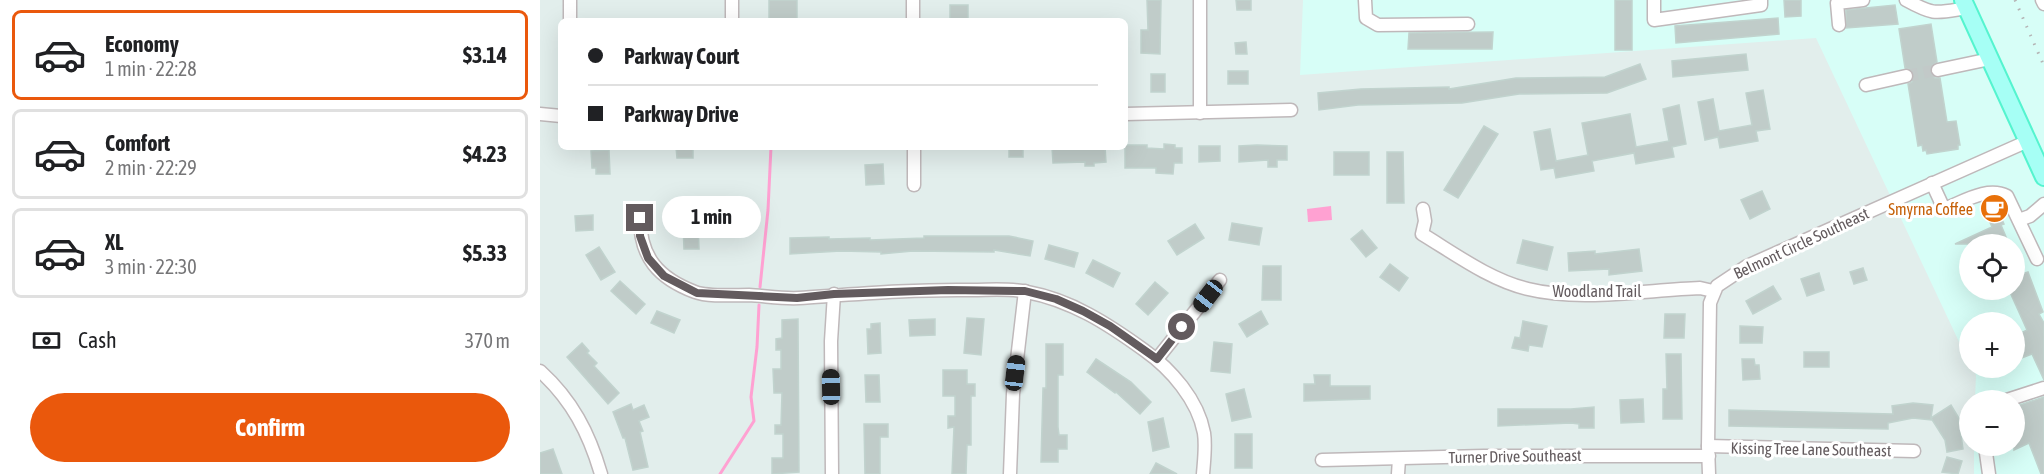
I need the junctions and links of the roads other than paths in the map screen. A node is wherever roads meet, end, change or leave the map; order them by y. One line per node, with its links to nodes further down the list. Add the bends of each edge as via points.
1 (570, 0): 13 (street)
2 (732, 0): 14 (street)
3 (913, 0): 15 (street)
4 (1200, 0): 23 (street)
5 (1365, 0): 16 (street, via 1366,18 1378,25)
6 (1654, 0): 7 (street, via 1654,20 1761,5)
7 (1761, 0)
8 (1863, 0): 17 (street, via 1837,3)
9 (1906, 0): 11 (street, via 1937,14)
10 (2042, 0): 12 (street)
11 (1965, 4): 18 (main road)
12 (2044, 4)
13 (570, 18)
14 (732, 18)
15 (913, 18)
16 (1468, 24)
17 (1839, 25)
18 (1990, 59): 19 (street); 27 (main road)
19 (1938, 70)
20 (1906, 76): 21 (street)
21 (1866, 85)
22 (1291, 110): 23 (street)
23 (1200, 113): 25 (street)
24 (540, 114): 26 (street)
25 (1128, 114)
26 (558, 116)
27 (2028, 141): 29 (main road); 30 (street, Belmont Circle Southeast)
28 (914, 150): 31 (street)
29 (2044, 177)
30 (1932, 183): 36 (street, via 1944,209 1989,192 2000,192); 40 (street, Belmont Circle Southeast, via 1747,266)
31 (914, 185)
32 (2044, 204): 36 (street)
33 (1423, 209): 40 (street, Woodland Trail, via 1422,234 1486,272 1528,289 1572,294 1700,288)
34 (2044, 215): 36 (street)
35 (640, 218): 41 (street, via 640,236 648,258 664,276 697,293 797,298)
36 (2025, 218): 37 (street)
37 (2037, 259)
38 (1220, 280): 42 (street)
39 (1025, 291): 41 (street); 42 (street, via 1083,311); 53 (street, via 1013,394)
40 (1713, 291): 46 (street)
41 (834, 294): 52 (street)
42 (1157, 359): 54 (street, via 1174,376 1198,417 1204,432)
43 (540, 371): 51 (street, via 577,413)
44 (2044, 388): 45 (street)
45 (2025, 394)
46 (1708, 451): 47 (street, Kissing Tree Lane Southeast); 49 (street, Turner Drive Southeast); 56 (street)
47 (1914, 451)
48 (1986, 456): 57 (street)
49 (1399, 459): 50 (street, Turner Drive Southeast); 55 (street)
50 (1322, 460)
51 (601, 474)
52 (832, 474)
53 (1010, 474)
54 (1203, 474)
55 (1398, 474)
56 (1709, 474)
57 (1989, 474)

